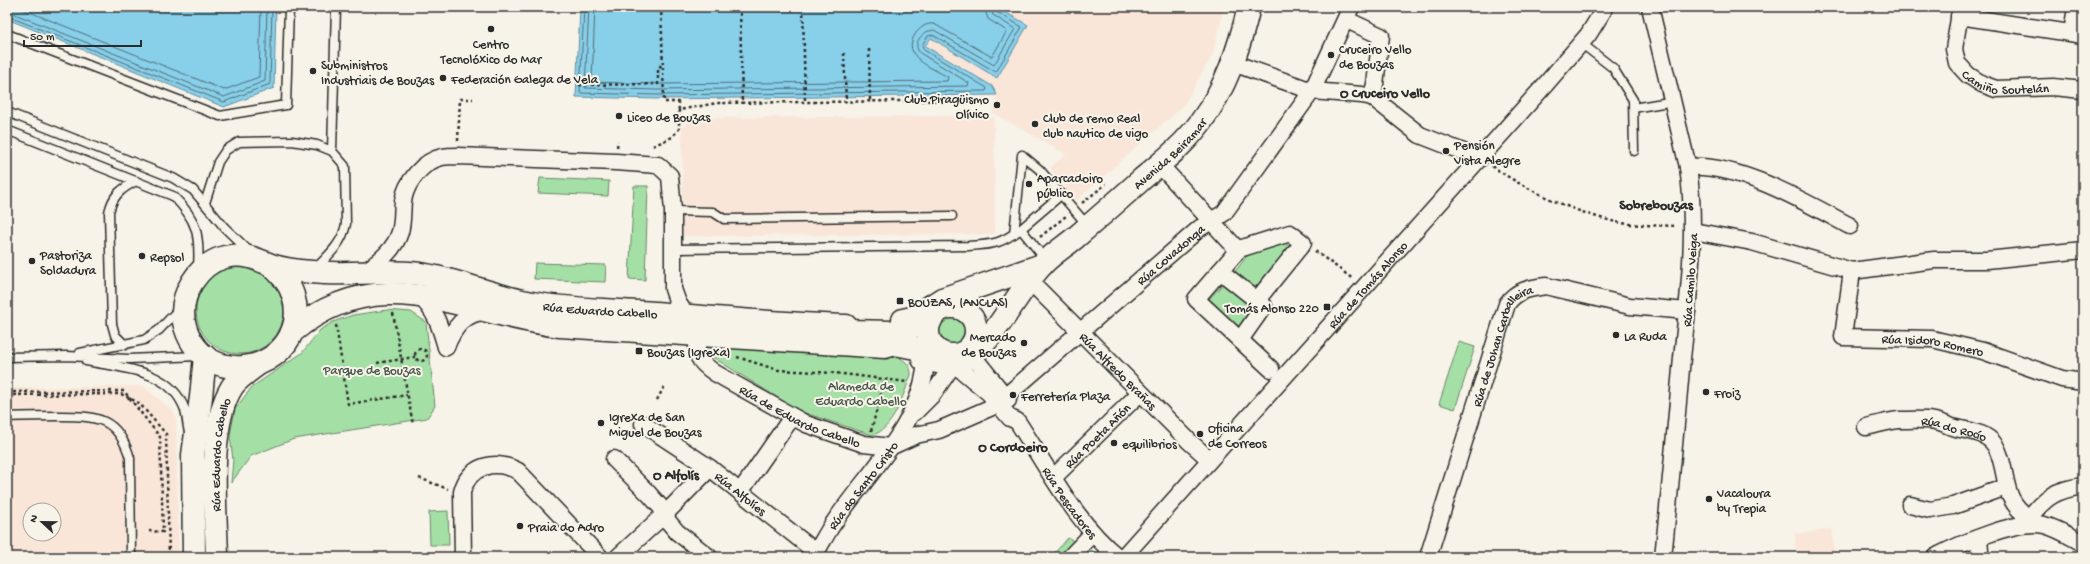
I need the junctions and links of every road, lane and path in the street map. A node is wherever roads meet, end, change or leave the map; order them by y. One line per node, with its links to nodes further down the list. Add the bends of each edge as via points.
1 (289, 7): 12 (lane, via 286,105 220,116)
2 (336, 7): 36 (lane)
3 (661, 7): 18 (path)
4 (740, 7): 28 (path)
5 (803, 7): 26 (path)
6 (1249, 7): 17 (main road, Avenida Beiramar)
7 (1604, 7): 14 (street, Rúa de Tomás Alonso)
8 (1650, 7): 40 (street, Rúa Camilo Veiga)
9 (2076, 7): 13 (street)
10 (1960, 12): 13 (street, Camiño Soutelán); 20 (street, Camiño Soutelán, via 1954,49 1957,63 1968,75 1982,84 1996,89 2053,87)
11 (1349, 13): 21 (street, Rúa Covadonga); 22 (street, via 1381,36)
12 (7, 34)
13 (2078, 34)
14 (1581, 42): 30 (lane, via 1613,68 1633,100); 38 (street, Rúa de Tomás Alonso)
15 (870, 49): 25 (path)
16 (844, 53): 27 (path)
17 (1234, 62): 21 (street); 39 (main road, Avenida Beiramar, via 1217,99 1199,125)
18 (662, 64): 19 (path, via 658,70 658,84); 31 (path, via 664,102 678,102)
19 (580, 85)
20 (2083, 90)
21 (1312, 91): 22 (street); 49 (street, Rúa Covadonga, via 1224,213)
22 (1372, 98): 38 (street, via 1420,134)
23 (474, 99): 34 (path, via 460,99)
24 (991, 100): 25 (path)
25 (870, 101): 27 (path)
26 (805, 102): 27 (path); 28 (path)
27 (846, 102)
28 (742, 103): 31 (path, via 717,103)
29 (1663, 103): 30 (lane)
30 (1634, 108): 37 (lane)
31 (678, 110): 35 (path, via 679,129 672,136)
32 (7, 112): 44 (lane, via 167,175 193,190)
33 (7, 130): 41 (lane)
34 (458, 145)
35 (653, 146)
36 (332, 151): 44 (lane, via 317,145 292,141 239,142 226,150 218,162); 64 (lane, via 345,166 346,224 335,249)
37 (1634, 151)
38 (1483, 160): 52 (path, via 1505,176 1532,190 1613,222); 110 (street, Rúa de Tomás Alonso)
39 (1160, 164): 49 (street); 50 (main road, Avenida Beiramar)
40 (1688, 167): 51 (street, via 1703,166 1731,172 1784,191); 52 (street, Rúa Camilo Veiga, via 1692,193)
41 (136, 181): 65 (lane, via 173,196 185,208 194,225 199,243); 81 (lane, via 121,189 112,200 109,212 112,324 115,335)
42 (1108, 182): 45 (path)
43 (1062, 194): 50 (lane); 53 (lane); 53 (lane, via 1022,155)
44 (205, 203): 59 (lane, via 225,228)
45 (1080, 205)
46 (673, 211): 48 (lane, via 713,212 724,218); 56 (street); 60 (street, via 670,176 658,165 443,156 432,160 407,186 400,232 381,260)
47 (1069, 213): 54 (path)
48 (952, 216)
49 (1211, 221): 57 (street); 77 (street, Rúa Covadonga)
50 (1088, 226): 61 (main road, Avenida Beiramar)
51 (1850, 226)
52 (1687, 229): 63 (street, via 1752,242); 73 (street, Rúa Camilo Veiga)
53 (1018, 231): 56 (lane, via 994,244 969,246); 61 (lane)
54 (1037, 239)
55 (1303, 243): 57 (street, via 1290,233); 66 (path); 68 (street)
56 (673, 249): 74 (street, via 673,289)
57 (1239, 249): 62 (street)
58 (2083, 250): 63 (street, via 1987,260 1934,260)
59 (264, 261): 64 (main road, Rúa Eduardo Cabello); 65 (main road, via 241,255 225,257 210,264); 78 (main road, via 285,278 293,295 296,314)
60 (366, 271): 64 (main road, Rúa Eduardo Cabello); 74 (main road, Rúa Eduardo Cabello, via 424,274 538,304)
61 (1032, 271): 71 (main road, Avenida Beiramar); 76 (main road, via 1002,278 942,299 912,318 882,323 851,322); 77 (street, Rúa Alfredo Brañas); 82 (main road, Avenida Beiramar, via 1011,305)
62 (1220, 271): 68 (street); 80 (street, via 1196,299)
63 (1852, 271): 94 (street, Rúa Isidoro Romero, via 1843,337 1932,339 1983,351 2062,379)
64 (312, 272)
65 (198, 274): 69 (main road, via 189,288)
66 (1353, 279)
67 (418, 295): 72 (main road, Rúa Eduardo Cabello); 72 (street, via 433,311 440,324 446,347 452,331 460,322 469,316); 78 (main road, Rúa Eduardo Cabello, via 387,293 351,299 323,310)
68 (1257, 300): 80 (street, via 1264,306)
69 (184, 303): 81 (lane, via 159,330 144,340); 84 (main road, via 184,320 188,334)
70 (391, 307): 88 (path)
71 (953, 307): 82 (main road, Avenida Beiramar, via 939,311); 82 (main road, via 968,313 973,319)
72 (487, 311): 79 (main road, Rúa Eduardo Cabello, via 560,326)
73 (1687, 311): 137 (street, Rúa de Johan Carballeira, via 1630,306 1546,286 1532,288 1512,296 1507,304); 138 (street, Rúa Camilo Veiga)
74 (686, 316): 76 (main road, Rúa Eduardo Cabello)
75 (335, 318): 97 (path, via 348,404)
76 (846, 326): 82 (main road, Rúa Eduardo Cabello, via 850,331 891,332)
77 (1081, 331): 96 (street, Rúa Alfredo Brañas); 99 (street, Rúa Covadonga)
78 (292, 332): 90 (main road, via 284,346 272,358)
79 (697, 336): 82 (main road, Rúa Eduardo Cabello, via 885,347 894,353); 101 (street, Rúa de Eduardo Cabello, via 696,352 704,364)
80 (1240, 340): 91 (street)
81 (125, 344): 83 (lane)
82 (948, 347): 99 (street, Rúa Pescadores); 102 (street, Rúa do Santo Cristo, via 925,375 922,389); 102 (street, Rúa do Santo Cristo, via 933,394)
83 (66, 356): 84 (lane, via 129,359); 85 (lane); 108 (lane, via 133,369 157,377 175,393 185,410)
84 (205, 356): 90 (main road, via 225,366 241,368); 108 (main road, Rúa Eduardo Cabello)
85 (7, 357)
86 (415, 357): 86 (path, via 418,361 424,362 428,354 424,350 418,350); 88 (path)
87 (735, 357): 92 (path, via 778,370)
88 (400, 359): 89 (path); 97 (path)
89 (377, 363)
90 (257, 365): 129 (main road, Rúa Eduardo Cabello, via 232,386 222,409 216,452)
91 (1270, 369)
92 (885, 379): 93 (path); 106 (path)
93 (908, 382)
94 (2083, 382)
95 (665, 385): 98 (path)
96 (1140, 392): 110 (street, Rúa Alfredo Brañas); 113 (street, Rúa Poeta Añón)
97 (407, 396): 104 (path)
98 (657, 400)
99 (1002, 400): 107 (street, via 939,430 916,435); 113 (street, Rúa Pescadores, via 1016,413 1017,421)
100 (7, 417): 127 (lane, via 89,416 110,425 118,434 126,445 130,458)
101 (792, 417): 107 (street, Rúa de Eduardo Cabello, via 864,444); 117 (street)
102 (909, 418): 107 (street, Rúa do Santo Cristo)
103 (643, 424): 111 (street, Rúa Alfolíes)
104 (413, 425)
105 (1866, 427): 115 (street, Rúa do Rocío, via 1897,420 1936,421 1978,432 1995,445)
106 (870, 431)
107 (890, 447): 126 (street, Rúa do Santo Cristo, via 845,505)
108 (193, 455): 128 (main road, Rúa Eduardo Cabello)
109 (614, 459): 119 (street)
110 (1209, 459): 136 (street, Rúa de Tomás Alonso)
111 (710, 468): 117 (street, Rúa Alfolíes); 119 (street)
112 (419, 478): 116 (path)
113 (1054, 478): 123 (street, Rúa Pescadores)
114 (2083, 486): 120 (street, via 2062,489 2049,496 2039,505)
115 (2006, 487): 118 (street, via 1953,506 1930,510); 120 (street, Rúa do Rocío, via 2020,512)
116 (451, 490)
117 (740, 492): 126 (street, Rúa Alfolíes)
118 (1910, 505)
119 (666, 513): 132 (street); 133 (street, via 667,520 677,532)
120 (2029, 521): 124 (street); 125 (street)
121 (150, 531): 122 (path)
122 (163, 532)
123 (1093, 533): 134 (street); 135 (street, Rúa Pescadores)
124 (1978, 538): 139 (street); 140 (street, via 1980,551)
125 (2083, 543)
126 (815, 555)
127 (131, 557)
128 (194, 557)
129 (217, 557)
130 (463, 557): 131 (street, via 464,484 474,472 486,466 507,465 518,471)
131 (600, 557)
132 (618, 557)
133 (709, 557)
134 (1070, 557)
135 (1118, 557)
136 (1123, 557)
137 (1428, 557)
138 (1663, 557)
139 (1936, 557)
140 (1977, 557)

